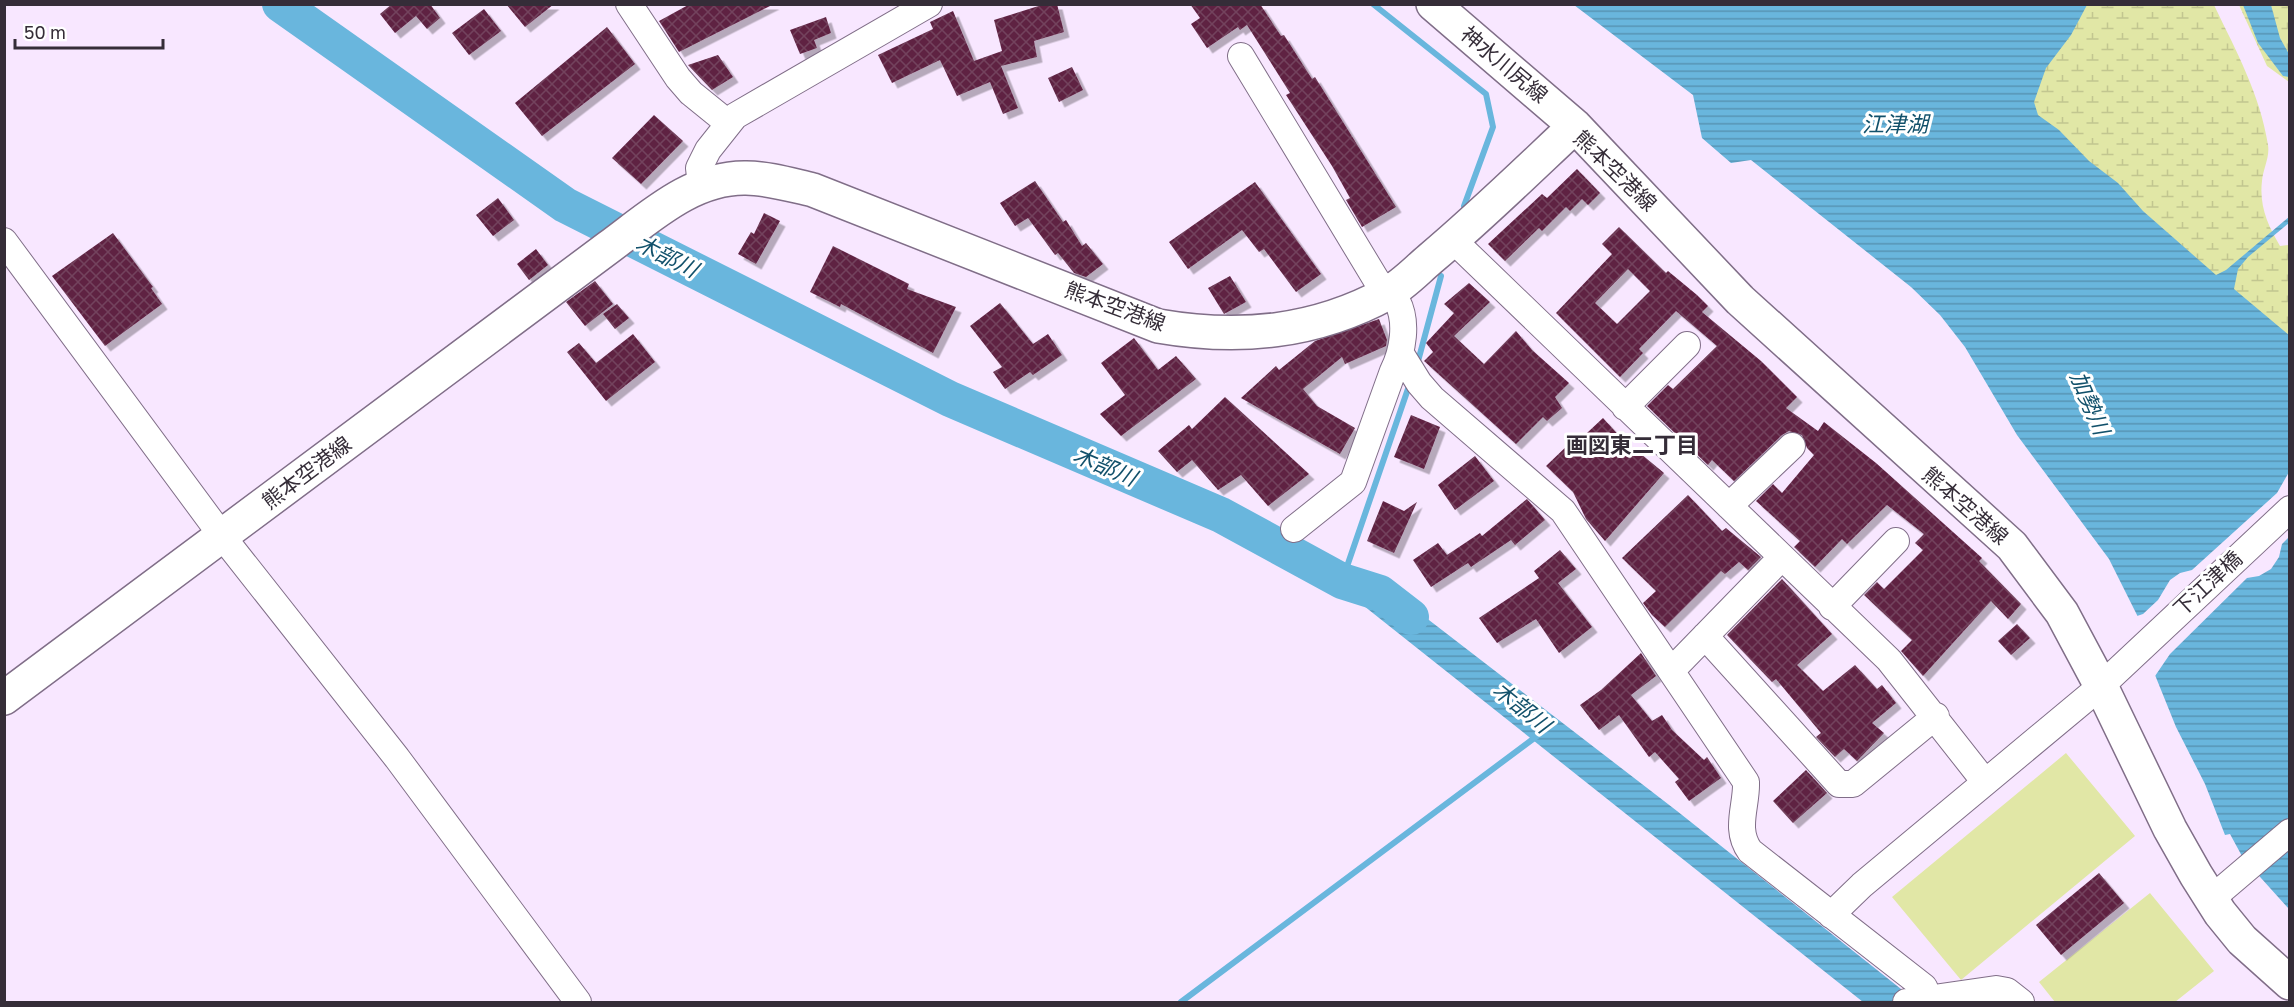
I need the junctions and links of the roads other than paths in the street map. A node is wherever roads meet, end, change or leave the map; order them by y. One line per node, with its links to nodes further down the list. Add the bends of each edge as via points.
1 (629, 4): 5 (street, via 678,78)
2 (929, 4): 5 (street)
3 (1433, 4): 6 (main road, 神水川尻線)
4 (1241, 56): 10 (street, via 1377,281)
5 (728, 123): 7 (street, via 699,168)
6 (1575, 126): 8 (main road, 熊本空港線); 24 (main road, 熊本空港線, via 1740,300 2012,546 2062,613)
7 (701, 185): 10 (main road, 熊本空港線, via 744,178 813,190 1158,326 1193,332 1260,334 1349,311); 18 (main road, 熊本空港線, via 639,225)
8 (1453, 240): 10 (main road, 熊本空港線); 13 (street)
9 (4, 241): 18 (street)
10 (1390, 292): 12 (street, via 1400,308)
11 (1687, 345): 13 (street)
12 (1404, 357): 17 (street, via 1393,371 1353,482); 23 (street, via 1432,398 1563,511)
13 (1625, 407): 15 (street)
14 (1792, 446): 15 (street)
15 (1729, 506): 20 (street)
16 (2289, 509): 24 (street, 下江津橋)
17 (1294, 529)
18 (222, 536): 25 (main road, 熊本空港線); 33 (street, via 397,758)
19 (1896, 541): 21 (street)
20 (1781, 558): 21 (street); 22 (street)
21 (1833, 607): 26 (street, via 1889,660)
22 (1705, 636): 23 (street); 26 (street, via 1839,784 1853,784)
23 (1672, 670): 30 (street, via 1746,782 1742,840 1750,851)
24 (2101, 686): 27 (street, 下江津橋); 29 (main road, 熊本空港線, via 2170,829)
25 (4, 698)
26 (1936, 716): 27 (street)
27 (1985, 782): 30 (street, 下江津橋)
28 (2289, 832): 29 (street)
29 (2219, 892): 31 (main road, 熊本空港線, via 2242,940)
30 (1832, 915): 32 (street, via 1924,987)
31 (2289, 983)
32 (1918, 1000): 34 (street, via 1996,989 2007,991)
33 (578, 1002)
34 (2021, 1002)

